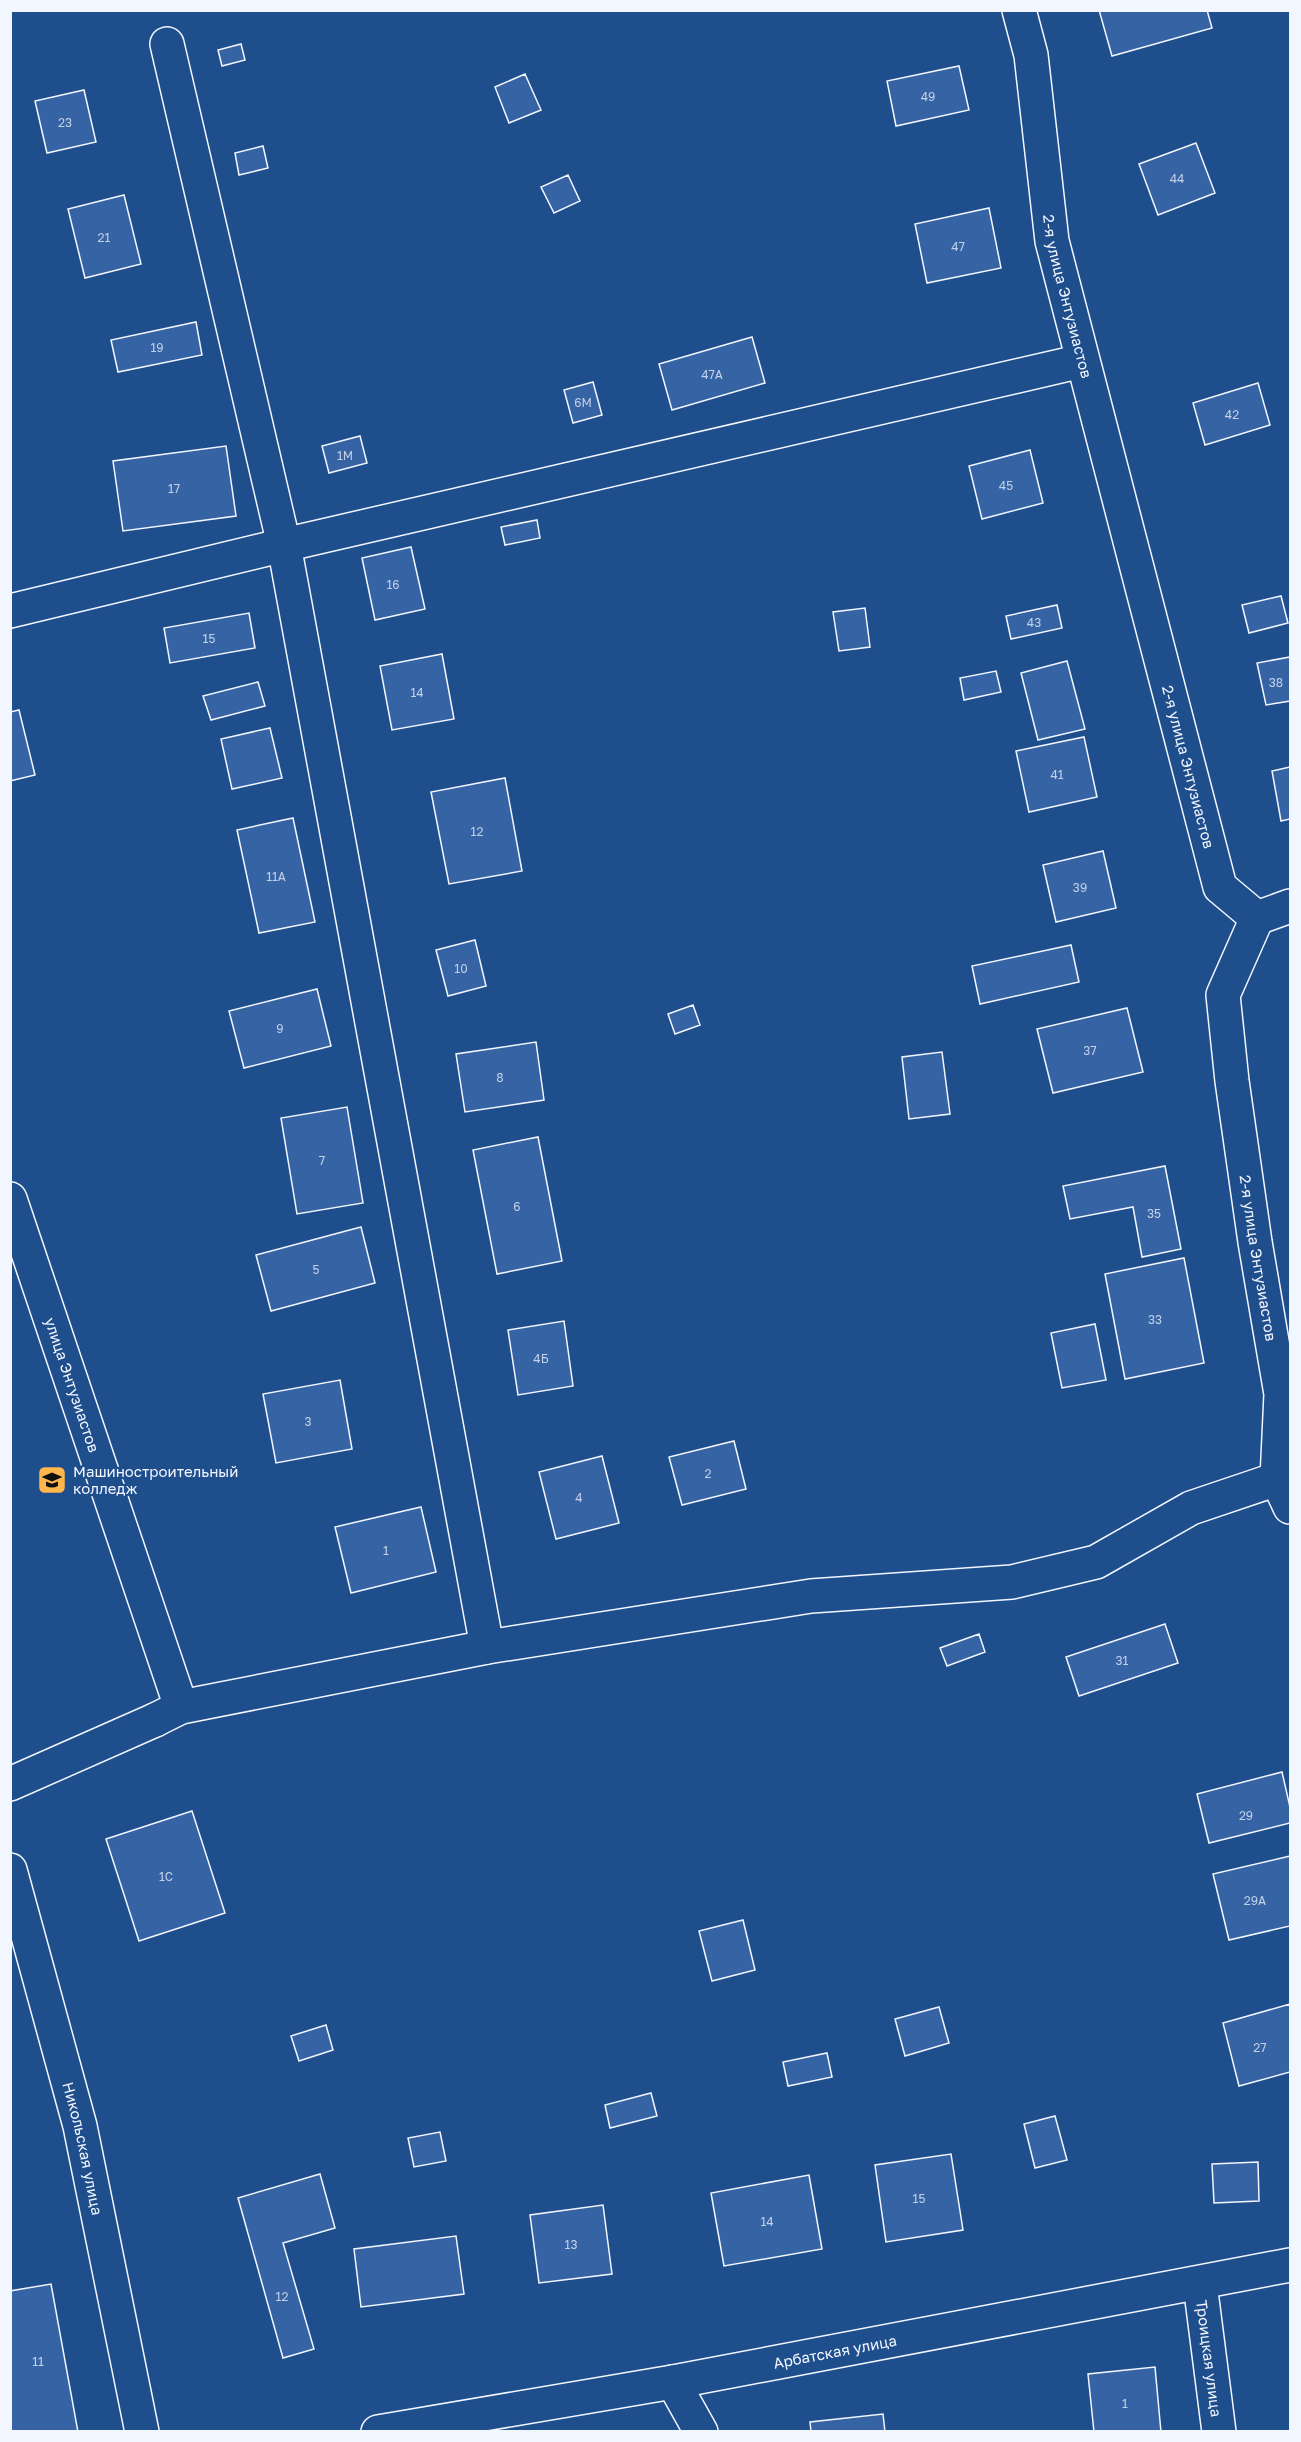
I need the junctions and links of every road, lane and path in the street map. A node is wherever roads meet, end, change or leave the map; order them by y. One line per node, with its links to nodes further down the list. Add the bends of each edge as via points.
1 (1019, 10): 3 (street, 2-я улица Энтузиастов, via 1030,55 1052,241)
2 (167, 44): 4 (street)
3 (1082, 362): 4 (street); 7 (street, 2-я улица Энтузиастов, via 1220,887)
4 (284, 545): 5 (street); 10 (street)
5 (10, 611)
6 (1290, 906): 7 (street)
7 (1257, 918): 9 (street, 2-я улица Энтузиастов, via 1223,995 1255,1242 1281,1394)
8 (10, 1199): 11 (street, улица Энтузиастов)
9 (1284, 1493): 10 (street, via 1191,1508 1096,1562 1012,1582 811,1596)
10 (487, 1647): 11 (street)
11 (168, 1713): 12 (street)
12 (10, 1784)
13 (10, 1870): 17 (street, Никольская улица, via 80,2127)
14 (1290, 2265): 15 (street, Арбатская улица)
15 (1200, 2284): 16 (street, Арбатская улица); 20 (street, Троицкая улица)
16 (673, 2382): 18 (street, Арбатская улица); 19 (street)
17 (142, 2432)
18 (378, 2432)
19 (701, 2432)
20 (1219, 2432)

